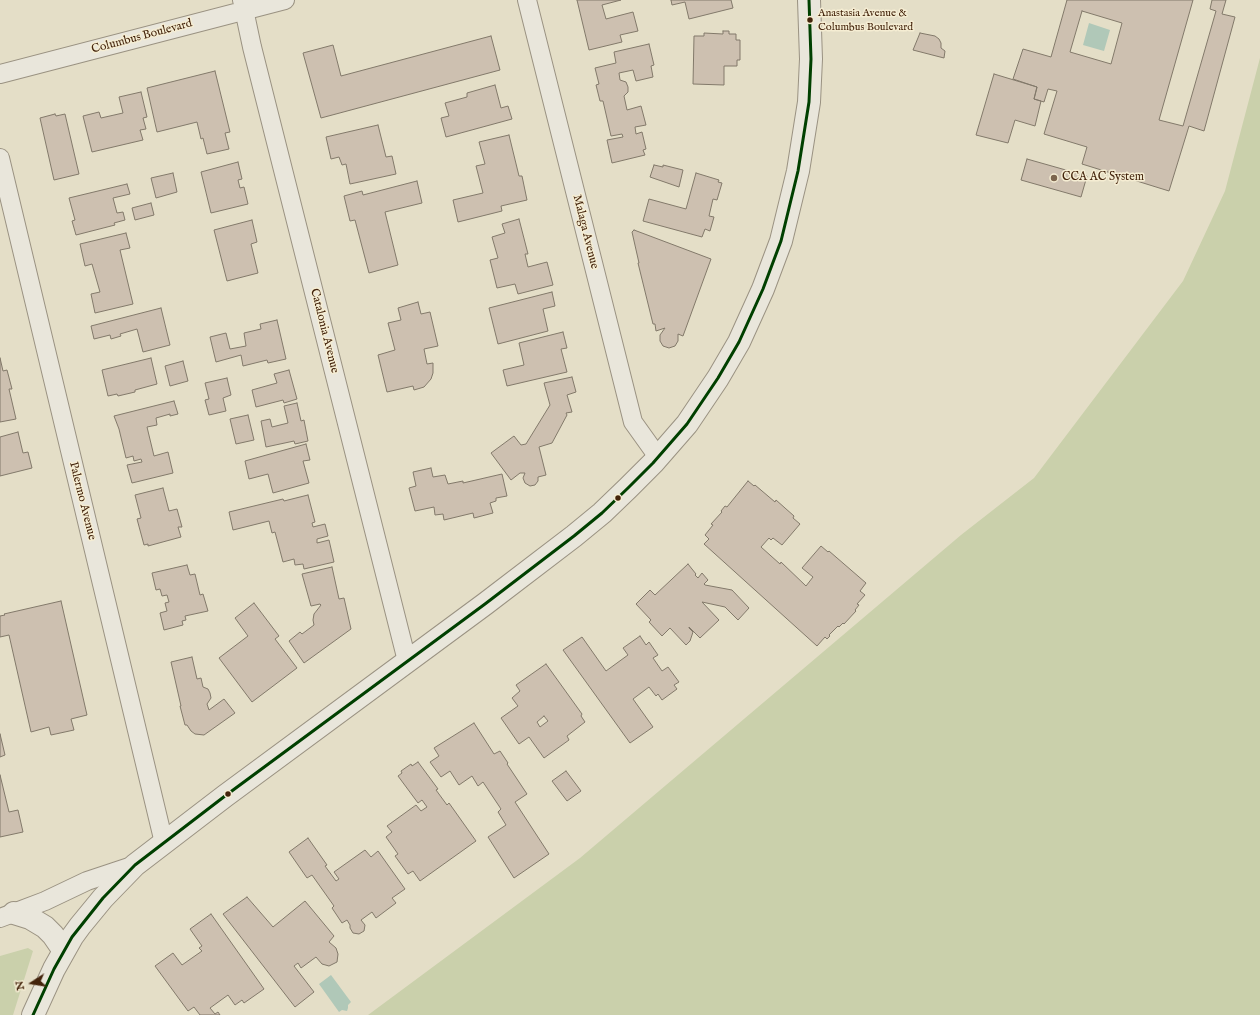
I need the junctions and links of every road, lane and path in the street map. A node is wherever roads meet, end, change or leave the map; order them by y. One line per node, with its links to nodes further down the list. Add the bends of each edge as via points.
1 (284, 0): 4 (street, Columbus Boulevard)
2 (527, 0): 7 (street, Malaga Avenue, via 632,422)
3 (809, 0): 7 (street, via 809,102 798,171 781,241 753,311 729,361 687,424)
4 (243, 5): 5 (street, Columbus Boulevard); 8 (street, Catalonia Avenue)
5 (0, 74)
6 (0, 158): 9 (street, Palermo Avenue)
7 (658, 457): 8 (street, via 602,513)
8 (407, 661): 9 (street)
9 (164, 843): 10 (street)
10 (135, 865): 11 (street); 12 (street, via 88,915)
11 (7, 916): 12 (street, via 30,918 45,927)
12 (64, 951): 13 (street)
13 (33, 1014)

